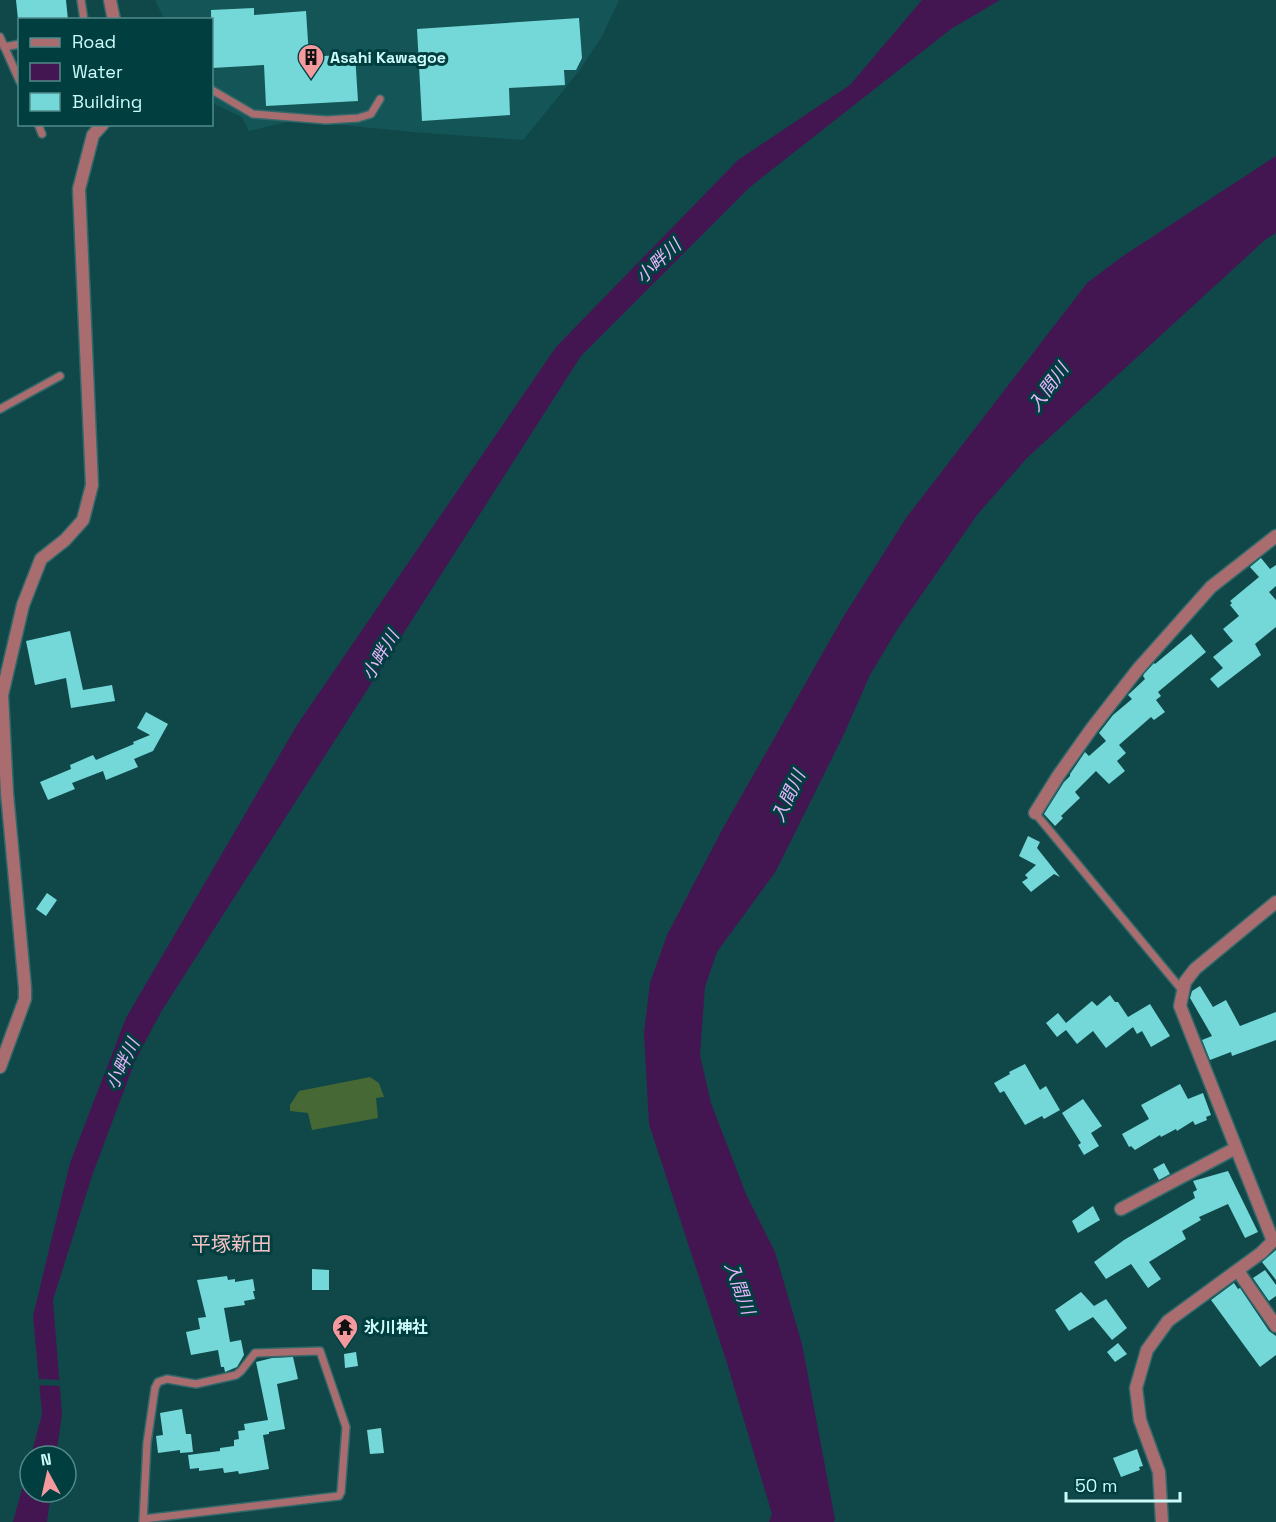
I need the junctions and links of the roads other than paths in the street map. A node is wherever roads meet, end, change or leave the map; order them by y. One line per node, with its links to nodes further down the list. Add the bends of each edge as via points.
1 (81, 0): 3 (lane)
2 (110, 0): 4 (street)
3 (84, 18)
4 (114, 18)
5 (0, 37): 7 (lane)
6 (18, 44): 7 (lane)
7 (4, 47): 8 (lane)
8 (18, 78)
9 (213, 91): 10 (lane, via 254,114 326,120 371,114)
10 (380, 99)
11 (39, 126): 13 (lane)
12 (94, 130): 20 (street, via 79,189 92,485 83,520 41,559 23,605 2,695 25,999)
13 (42, 134)
14 (60, 376): 15 (lane)
15 (0, 409)
16 (1276, 536): 17 (street, via 1211,587 1138,669)
17 (1035, 813): 19 (lane)
18 (1276, 902): 19 (street, via 1195,969)
19 (1182, 990): 21 (street, via 1180,1006 1186,1026)
20 (0, 1067)
21 (1236, 1148): 22 (street); 23 (street)
22 (1121, 1209)
23 (1274, 1239): 24 (street)
24 (1238, 1270): 25 (street); 27 (street, via 1168,1321 1147,1350 1136,1388 1140,1420 1159,1472)
25 (1276, 1326)
26 (143, 1521): 26 (lane, via 147,1443 158,1382 167,1379 196,1384 236,1375 255,1353 320,1351 346,1427 339,1496)
27 (1162, 1522)

